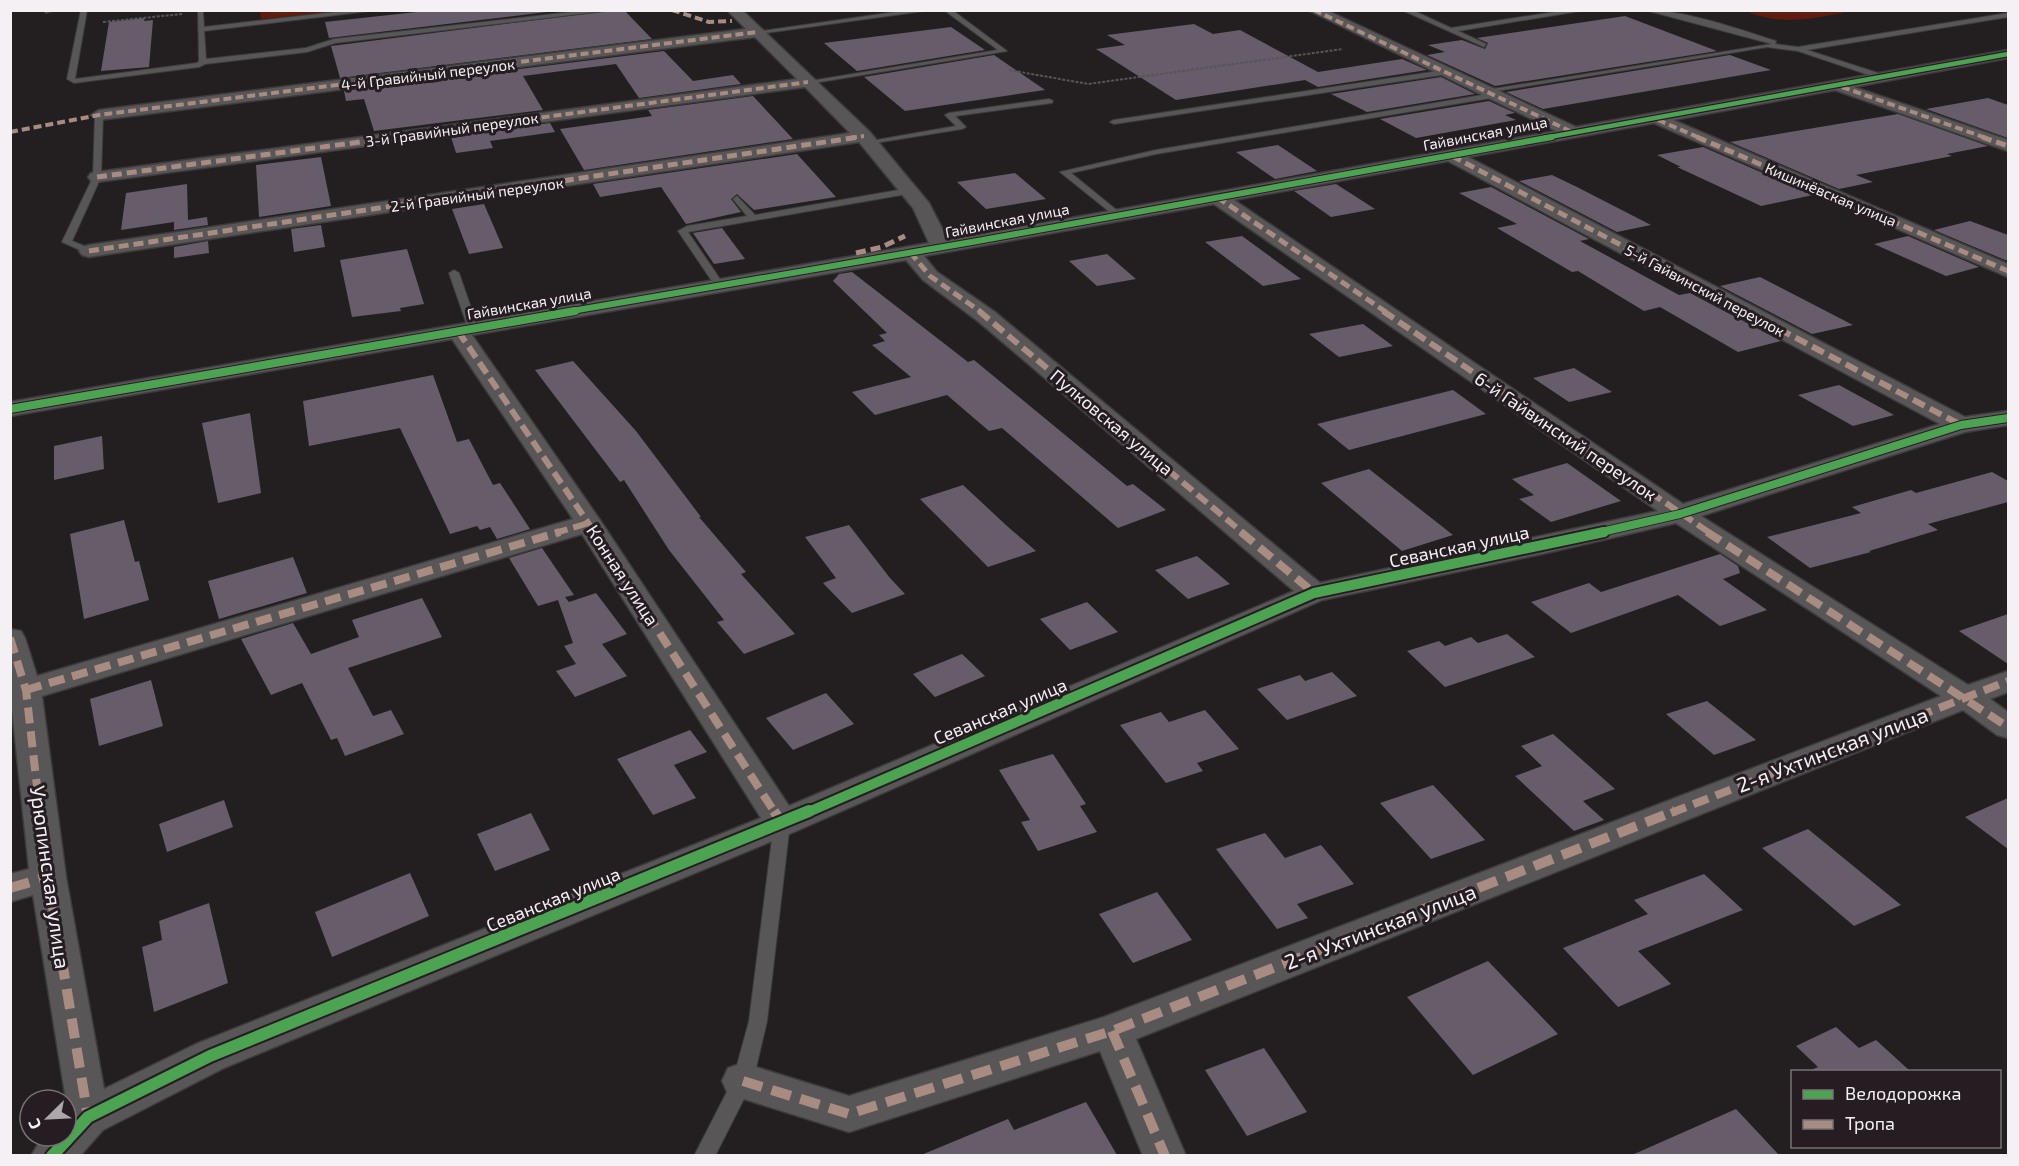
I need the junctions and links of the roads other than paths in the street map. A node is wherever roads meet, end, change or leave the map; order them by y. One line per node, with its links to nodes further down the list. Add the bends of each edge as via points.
1 (53, 10): 14 (lane)
2 (84, 10): 23 (lane, via 71,79 74,81 190,68)
3 (139, 10): 4 (lane)
4 (150, 10)
5 (375, 10): 17 (lane)
6 (610, 10): 23 (lane, via 334,41 306,50)
7 (733, 10): 19 (street)
8 (928, 10): 19 (lane)
9 (947, 10): 26 (lane, via 1004,51)
10 (1314, 10): 24 (street)
11 (1405, 10): 18 (lane)
12 (1583, 10): 18 (lane)
13 (1648, 10): 21 (lane)
14 (46, 11)
15 (201, 12): 17 (lane)
16 (2008, 15): 21 (lane)
17 (201, 29): 23 (lane)
18 (1451, 30): 20 (lane)
19 (758, 32): 26 (street); 30 (street, 4-й Гравийный переулок)
20 (1484, 45)
21 (1798, 49): 25 (lane); 28 (lane, via 1767,45)
22 (2008, 55): 25 (street, Гайвинская улица)
23 (203, 62)
24 (1445, 72): 28 (street); 32 (lane)
25 (1878, 76): 27 (street, Гайвинская улица)
26 (808, 82): 34 (street); 37 (street, 3-й Гравийный переулок)
27 (1833, 84): 31 (street, Гайвинская улица); 35 (street)
28 (1489, 93): 33 (street); 41 (lane, via 1064,172)
29 (1048, 101): 34 (lane, via 949,115 962,127)
30 (99, 115): 37 (lane)
31 (1653, 117): 33 (street, Гайвинская улица); 46 (street, Кишинёвская улица)
32 (1114, 122)
33 (1572, 132): 36 (street, Гайвинская улица)
34 (866, 139): 38 (street); 44 (street, 2-й Гравийный переулок)
35 (2008, 146)
36 (1450, 155): 39 (street, Гайвинская улица); 52 (street, 5-й Гайвинский переулок)
37 (96, 177): 44 (lane, via 67,242)
38 (910, 191): 42 (lane); 43 (street, via 922,207)
39 (1217, 197): 41 (street, Гайвинская улица); 53 (street, 6-й Гайвинский переулок)
40 (737, 199): 42 (lane)
41 (1116, 214): 43 (street, Гайвинская улица)
42 (752, 217): 48 (lane, via 683,231)
43 (940, 247): 45 (street, Гайвинская улица)
44 (89, 251)
45 (910, 252): 48 (street, Гайвинская улица); 55 (street, Пулковская улица, via 930,276 987,317)
46 (2008, 271)
47 (454, 273): 49 (lane)
48 (718, 285): 49 (street, Гайвинская улица)
49 (466, 330): 50 (street, Гайвинская улица); 54 (street, Конная улица)
50 (10, 409)
51 (2008, 418): 52 (street, Севанская улица)
52 (1961, 425): 53 (street, Севанская улица)
53 (1680, 514): 55 (street, Севанская улица); 59 (street, 6-й Гайвинский переулок)
54 (589, 523): 58 (street); 61 (street, Конная улица)
55 (1314, 593): 61 (street, Севанская улица)
56 (10, 638): 58 (street, Урюпинская улица)
57 (2008, 681): 59 (street, 2-я Ухтинская улица)
58 (26, 690): 62 (street, Урюпинская улица)
59 (1965, 697): 60 (street, 6-й Гайвинский переулок); 64 (street, 2-я Ухтинская улица)
60 (2008, 727)
61 (782, 823): 65 (lane, via 758,1021); 66 (street, Севанская улица, via 210,1056)
62 (48, 877): 63 (street); 66 (street, Урюпинская улица)
63 (10, 888)
64 (1112, 1031): 65 (street, 2-я Ухтинская улица, via 849,1114); 69 (street)
65 (742, 1081): 68 (lane)
66 (88, 1117): 67 (street, Севанская улица)
67 (52, 1155)
68 (704, 1155)
69 (1165, 1155)

